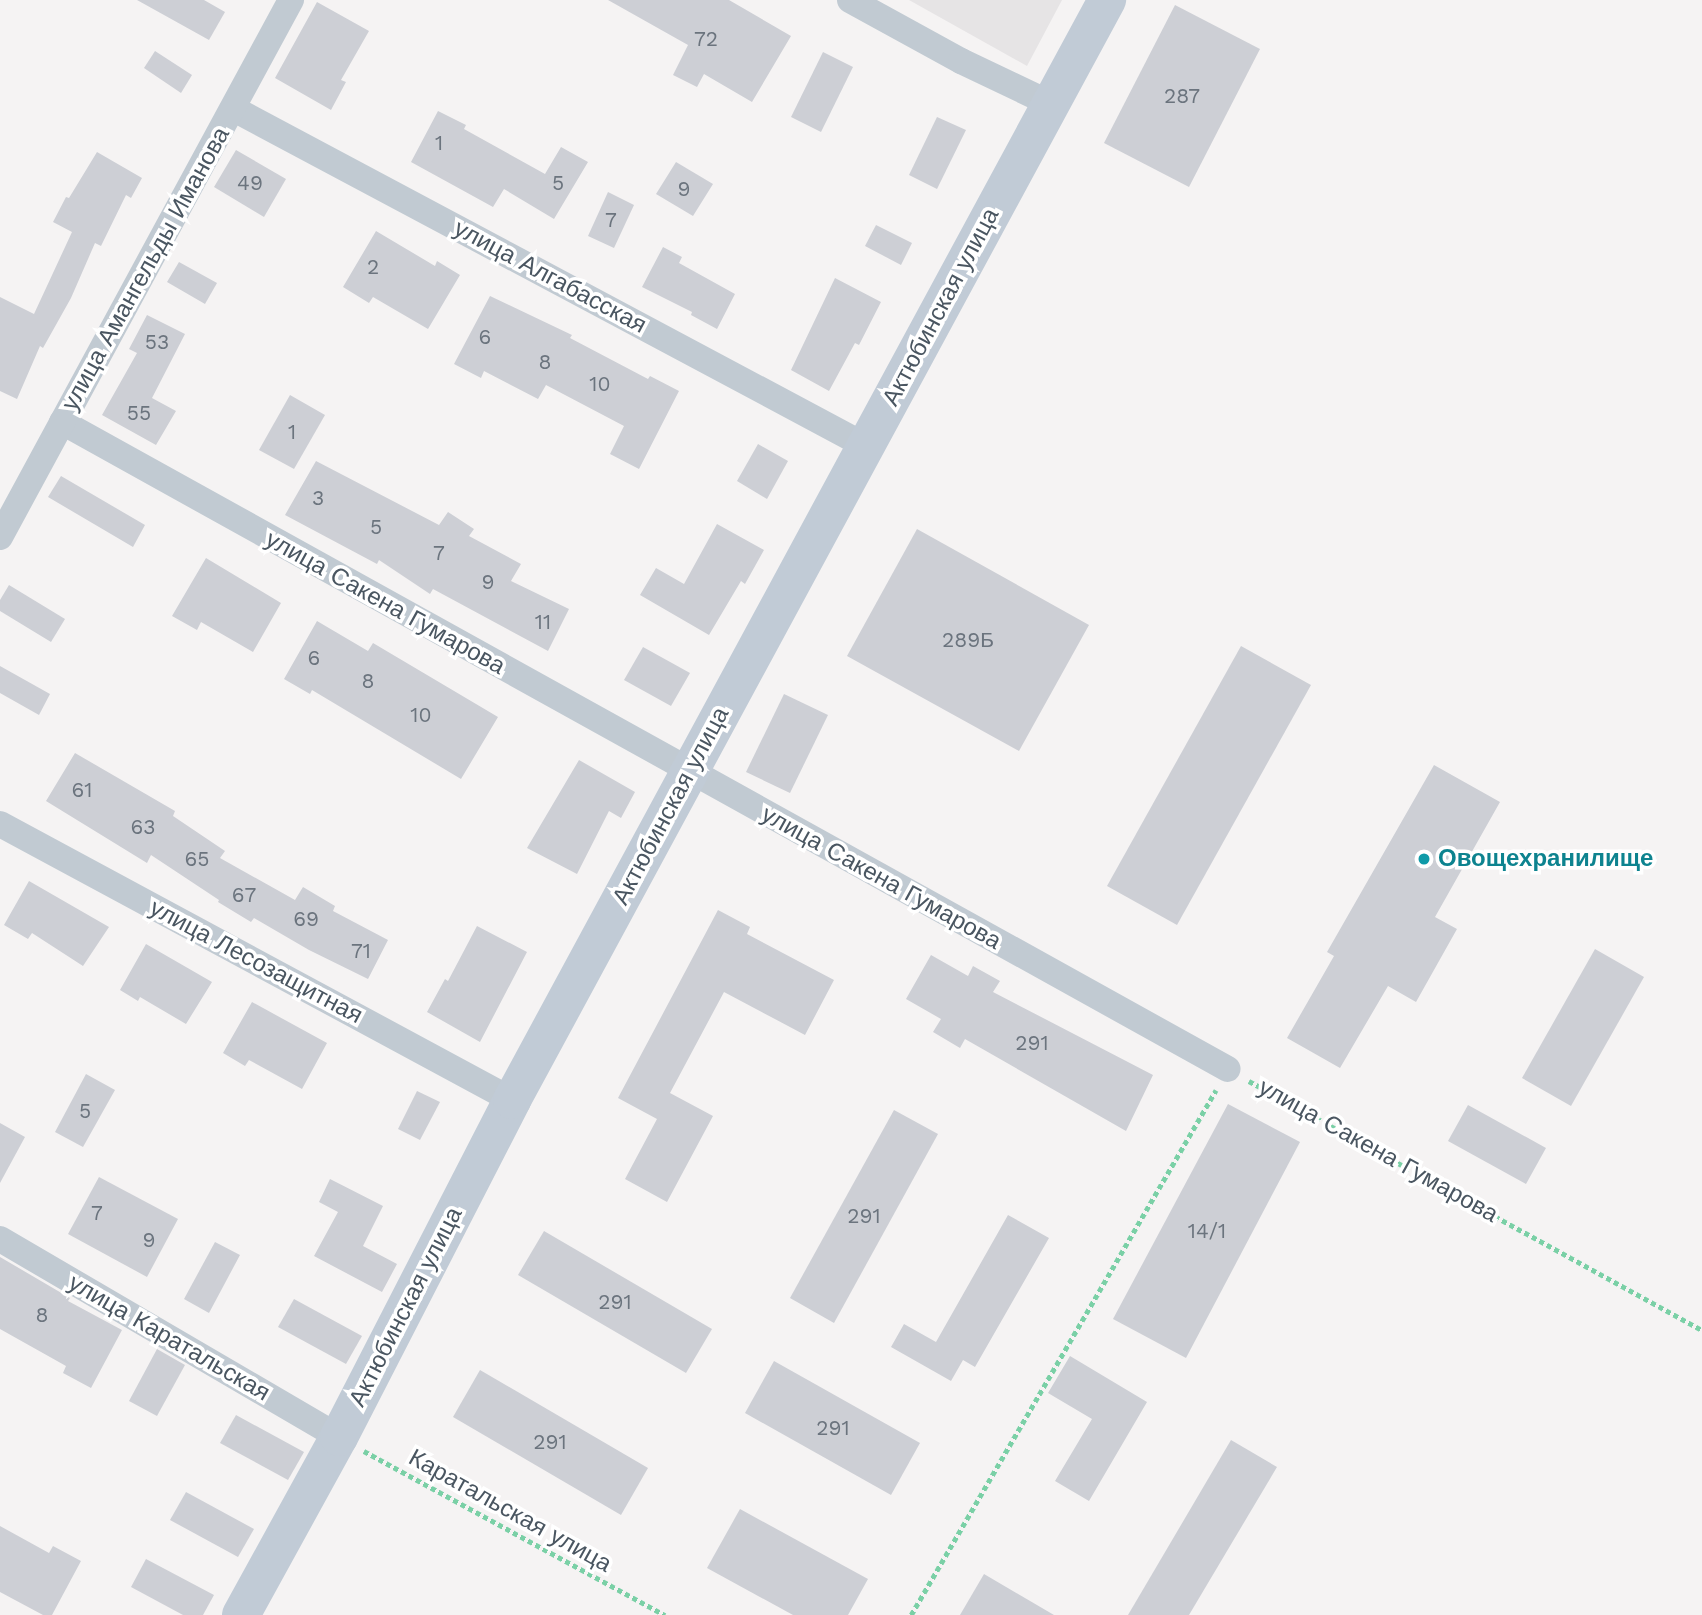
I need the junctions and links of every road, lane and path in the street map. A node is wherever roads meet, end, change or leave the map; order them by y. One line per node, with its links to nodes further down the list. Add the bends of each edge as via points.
1 (291, 0): 5 (street, улица Амангельды Иманова)
2 (850, 0): 4 (street)
3 (1107, 0): 4 (street, Актюбинская улица)
4 (1051, 104): 7 (street, Актюбинская улица)
5 (234, 108): 6 (street, улица Амангельды Иманова); 7 (street, улица Алгабасская)
6 (62, 422): 8 (street, улица Амангельды Иманова); 9 (street, улица Сакена Гумарова)
7 (866, 446): 9 (street, Актюбинская улица)
8 (0, 537)
9 (689, 773): 11 (street, улица Сакена Гумарова); 12 (street, Актюбинская улица)
10 (0, 824): 12 (street, улица Лесозащитная)
11 (1228, 1069): 14 (path, улица Сакена Гумарова); 18 (path)
12 (512, 1100): 15 (street, Актюбинская улица)
13 (0, 1239): 15 (street, улица Каратальская)
14 (1702, 1330)
15 (339, 1437): 16 (street, Актюбинская улица); 17 (path, Каратальская улица)
16 (241, 1615)
17 (665, 1615)
18 (911, 1615)

